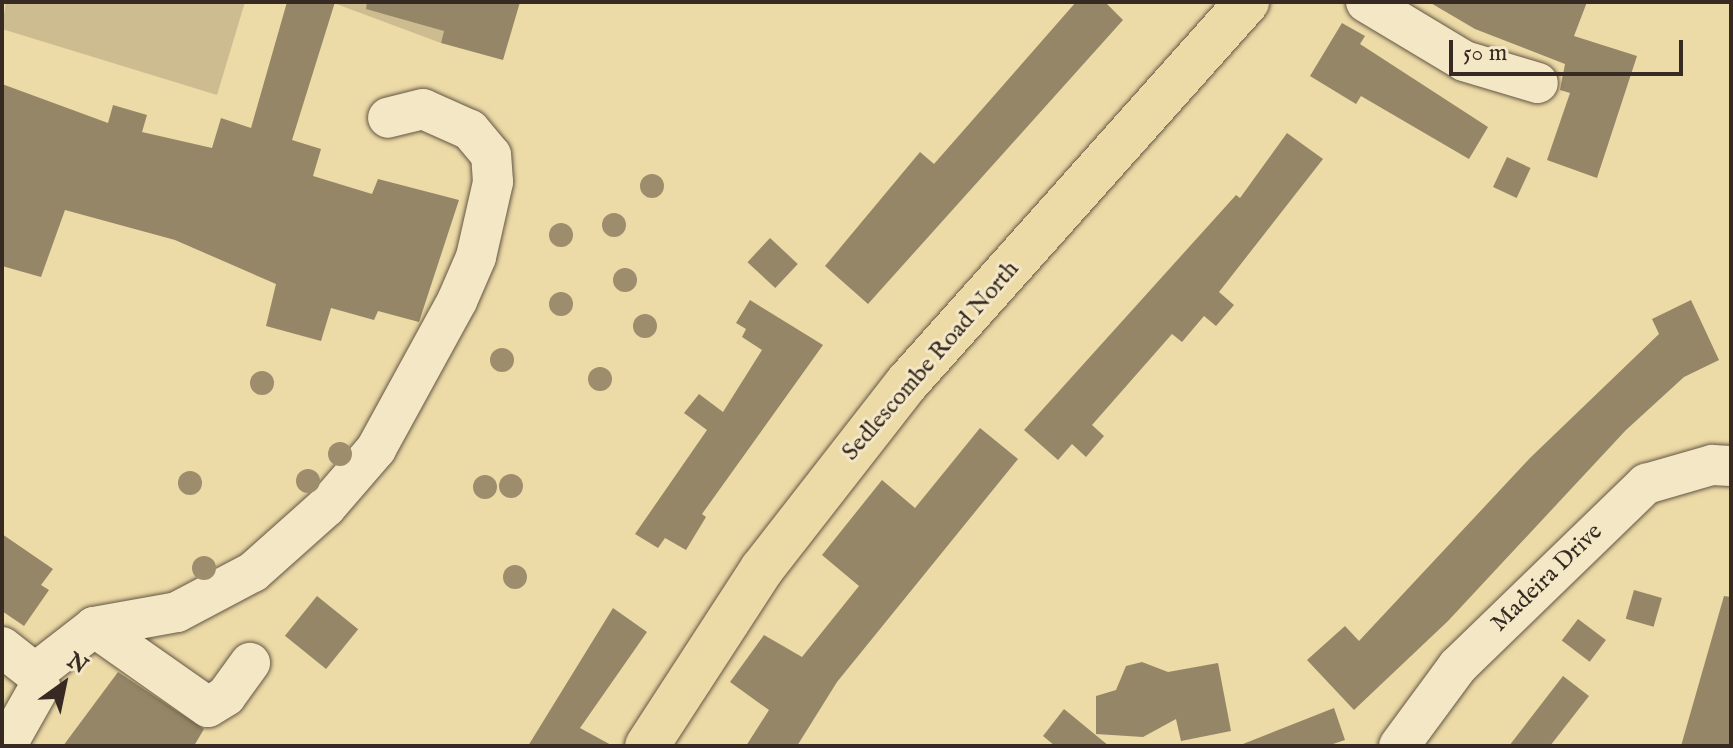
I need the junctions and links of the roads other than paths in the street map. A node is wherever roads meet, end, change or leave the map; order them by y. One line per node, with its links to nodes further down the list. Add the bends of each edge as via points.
1 (1247, 2): 11 (highway, Sedlescombe Road North, via 907,383 762,569)
2 (1366, 2): 3 (street, via 1464,61)
3 (1538, 83)
4 (388, 118): 6 (street, via 423,109 470,130 491,155 493,182 476,257 414,388 376,449 326,507 253,572 177,612)
5 (1731, 466): 12 (street, Madeira Drive, via 1712,465 1646,484 1458,666)
6 (94, 627): 8 (street, via 208,707 226,696); 9 (street)
7 (2, 647): 9 (street)
8 (250, 663)
9 (35, 673): 10 (street, via 38,698)
10 (6, 746)
11 (647, 746)
12 (1399, 746)

